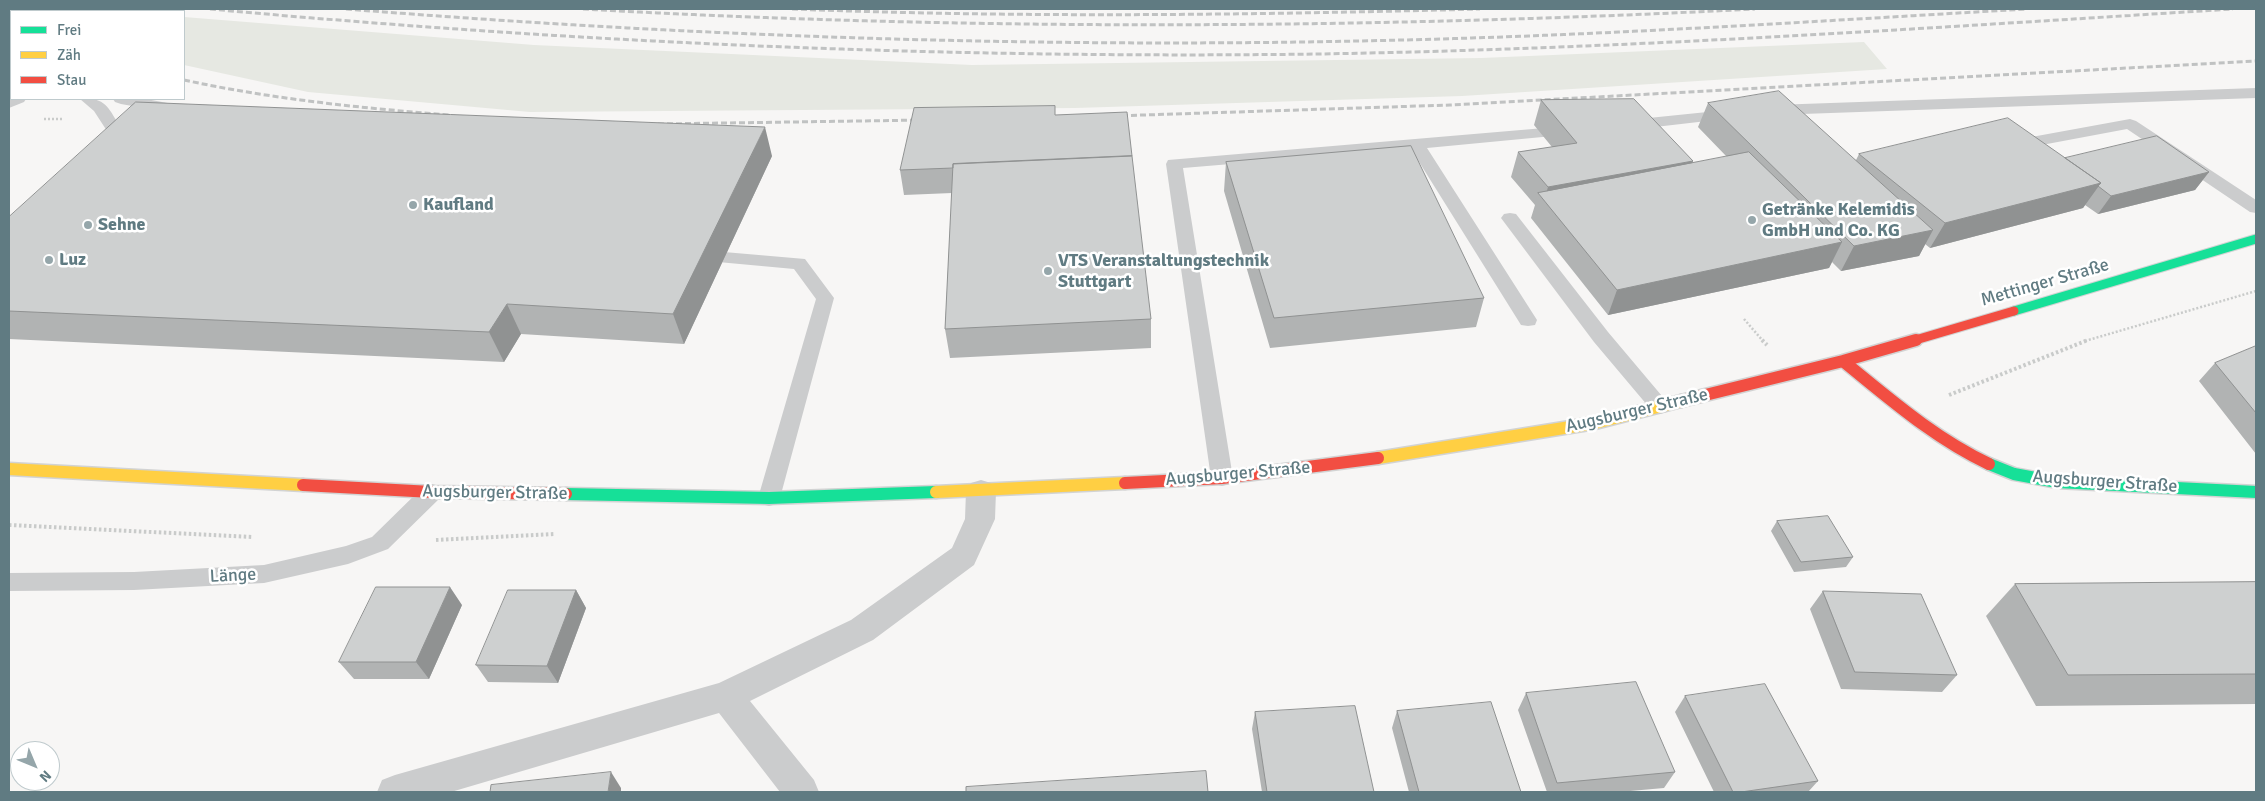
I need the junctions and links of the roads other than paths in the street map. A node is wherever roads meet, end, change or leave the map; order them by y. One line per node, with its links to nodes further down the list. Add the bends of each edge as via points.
1 (2256, 94): 4 (lane)
2 (89, 100): 7 (lane, via 100,108)
3 (126, 100): 5 (lane)
4 (1759, 111)
5 (190, 112)
6 (1739, 114): 8 (lane)
7 (110, 124)
8 (1611, 127)
9 (1582, 130): 10 (lane)
10 (1416, 144): 16 (lane); 20 (lane, via 1174,164)
11 (2013, 146): 12 (lane, via 2130,124)
12 (2256, 208)
13 (1510, 218): 18 (lane, via 1601,337)
14 (2256, 239): 17 (street, Mettinger Straße)
15 (724, 258): 24 (lane, via 799,263 825,298)
16 (1528, 320)
17 (1844, 360): 18 (street, Augsburger Straße); 23 (street, Augsburger Straße, via 1963,453 2014,474 2057,482)
18 (1660, 407): 20 (street, Augsburger Straße, via 1569,429)
19 (9, 469): 22 (street, Augsburger Straße)
20 (1222, 478): 21 (street, Augsburger Straße)
21 (981, 491): 24 (street, Augsburger Straße); 26 (street, via 980,519 963,556 862,630)
22 (432, 492): 24 (street, Augsburger Straße); 25 (lane, Länge, via 380,543 348,555 264,574 134,581)
23 (2256, 492)
24 (769, 498)
25 (9, 582)
26 (726, 696): 27 (street); 28 (street)
27 (395, 792)
28 (801, 792)

